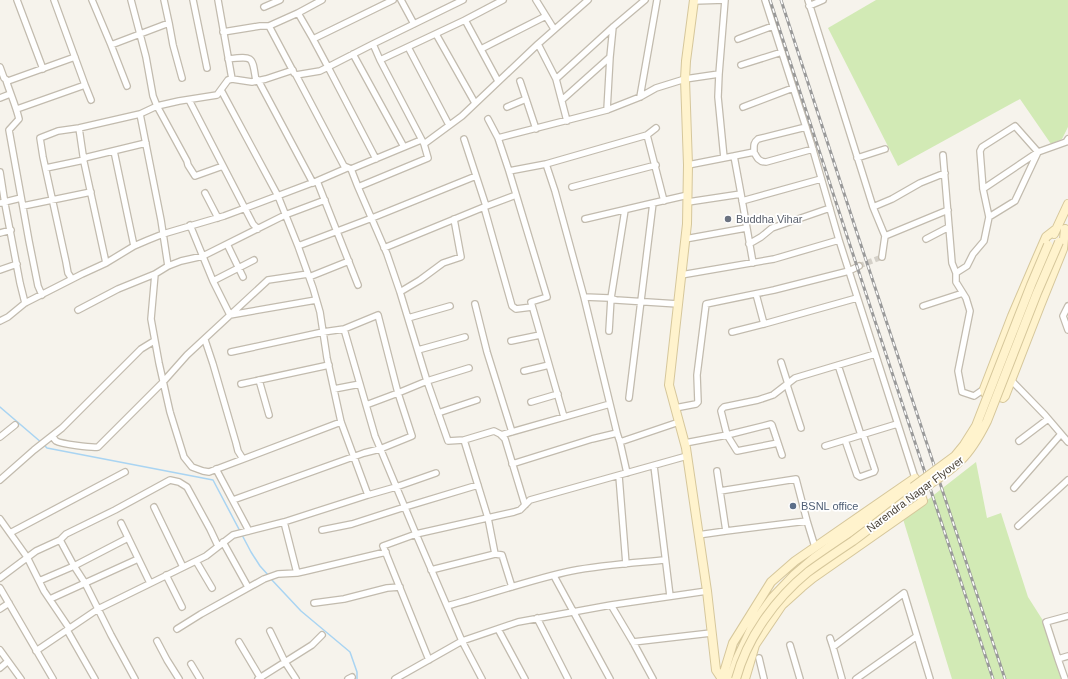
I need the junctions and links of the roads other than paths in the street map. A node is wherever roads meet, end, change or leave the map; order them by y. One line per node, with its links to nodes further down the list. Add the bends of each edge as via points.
1 (17, 0): 56 (street)
2 (54, 0): 48 (street)
3 (92, 0): 43 (street)
4 (130, 0): 38 (street)
5 (164, 0): 30 (street)
6 (193, 0): 55 (street)
7 (225, 0): 23 (street)
8 (280, 0): 26 (street)
9 (322, 0): 27 (street)
10 (393, 0): 39 (street)
11 (401, 0): 31 (street)
12 (463, 0): 31 (street)
13 (503, 0): 29 (street)
14 (536, 0): 28 (street)
15 (577, 0): 25 (street)
16 (588, 0): 25 (street)
17 (645, 0): 34 (street)
18 (657, 0): 72 (street)
19 (694, 0): 20 (street); 61 (street)
20 (725, 0): 58 (street)
21 (765, 0): 33 (street)
22 (823, 0): 24 (street)
23 (218, 1): 36 (street)
24 (808, 3): 107 (street)
25 (581, 6): 35 (street)
26 (264, 7)
27 (298, 13): 32 (street); 39 (street)
28 (546, 16): 35 (street); 45 (street)
29 (465, 20): 37 (street); 45 (street)
30 (170, 23): 38 (street); 59 (street)
31 (414, 24): 41 (street)
32 (269, 26): 36 (street); 57 (street)
33 (773, 26): 40 (street); 46 (street)
34 (613, 27): 49 (street); 63 (street)
35 (554, 29): 42 (street)
36 (224, 32): 50 (street)
37 (436, 34): 44 (street); 78 (street)
38 (140, 35): 43 (street); 79 (street)
39 (313, 39): 54 (street)
40 (738, 39)
41 (373, 44): 47 (street); 51 (street)
42 (538, 44): 63 (street); 65 (street)
43 (111, 45): 68 (street)
44 (408, 47): 51 (street); 87 (street)
45 (481, 50): 65 (street)
46 (782, 52): 52 (street); 69 (street)
47 (354, 54): 54 (street); 98 (street)
48 (75, 57): 56 (street); 67 (street)
49 (610, 57): 77 (street); 83 (street)
50 (228, 59): 60 (street); 64 (street, via 243,57 251,60)
51 (380, 60): 96 (street)
52 (741, 65)
53 (0, 67): 62 (street)
54 (328, 67): 57 (street, via 320,71); 109 (street)
55 (207, 68)
56 (43, 69): 62 (street)
57 (294, 73): 64 (street); 115 (street, via 344,166)
58 (719, 74): 61 (street); 106 (street, via 718,97)
59 (182, 78)
60 (232, 79): 64 (street); 70 (street, via 228,80)
61 (685, 79): 72 (street, via 656,88); 112 (street)
62 (6, 80): 71 (street)
63 (556, 80): 77 (street)
64 (257, 81): 121 (street)
65 (498, 81): 78 (street)
66 (520, 81): 74 (street)
67 (85, 85): 75 (street); 82 (street)
68 (127, 86)
69 (793, 88): 81 (street); 88 (street)
70 (221, 90): 76 (street, via 217,95); 129 (street)
71 (10, 94): 73 (street); 82 (street)
72 (640, 97): 83 (street)
73 (0, 98)
74 (526, 99): 80 (street); 91 (street)
75 (91, 100)
76 (189, 100): 79 (street); 113 (street)
77 (562, 100): 86 (street)
78 (475, 103): 87 (street)
79 (157, 106): 84 (street); 113 (street, via 195,176)
80 (507, 107)
81 (743, 107)
82 (17, 109): 130 (street, via 19,119 9,130)
83 (607, 110): 86 (street)
84 (140, 114): 89 (street); 97 (street)
85 (488, 119): 93 (street)
86 (567, 121): 91 (street)
87 (449, 125): 96 (street)
88 (806, 127): 99 (street); 102 (street, via 758,139 754,144)
89 (79, 128): 108 (street); 114 (street, via 58,131 40,138)
90 (656, 128): 92 (street)
91 (536, 129): 93 (street)
92 (647, 135): 110 (street); 111 (street)
93 (498, 138): 117 (street)
94 (464, 139): 119 (street)
95 (1068, 139): 103 (street)
96 (422, 142): 98 (street); 122 (street, via 428,158)
97 (146, 143): 101 (street); 161 (street)
98 (404, 147): 109 (street)
99 (813, 149): 102 (street, via 766,162 759,160); 120 (street)
100 (885, 149): 107 (street)
101 (114, 151): 108 (street); 168 (street)
102 (754, 152): 105 (street)
103 (1038, 152): 124 (street); 124 (street, via 1015,126 982,147 980,151); 147 (street, via 1016,201)
104 (944, 155): 118 (street)
105 (734, 156): 106 (street); 127 (street)
106 (724, 158): 112 (street)
107 (857, 158): 143 (street)
108 (84, 159): 114 (street); 125 (street)
109 (376, 159): 115 (street)
110 (546, 164): 117 (street); 195 (street)
111 (656, 165): 123 (street); 134 (street)
112 (688, 165): 131 (street)
113 (223, 166): 141 (street)
114 (46, 168): 132 (street)
115 (349, 168): 121 (street); 122 (street)
116 (0, 172): 136 (street)
117 (509, 172): 128 (street)
118 (945, 173): 143 (street); 145 (street)
119 (476, 176): 140 (street); 149 (street)
120 (821, 179): 135 (street); 142 (street)
121 (315, 182): 129 (street); 133 (street)
122 (358, 187): 149 (street)
123 (572, 187)
124 (983, 189): 147 (street)
125 (91, 192): 132 (street); 175 (street)
126 (205, 193): 148 (street)
127 (741, 194): 131 (street); 135 (street)
128 (516, 195): 140 (street); 206 (street, via 547,297 530,302)
129 (278, 196): 141 (street); 146 (street)
130 (21, 198): 136 (street); 139 (street)
131 (688, 199): 134 (street); 163 (street)
132 (52, 200): 139 (street); 188 (street, via 68,273)
133 (325, 200): 146 (street); 159 (street)
134 (664, 201): 137 (street)
135 (742, 201): 155 (street)
136 (2, 202): 157 (street)
137 (653, 203): 144 (street); 199 (street)
138 (1068, 204): 158 (street)
139 (23, 206): 194 (street, via 38,286)
140 (485, 207): 150 (street); 206 (street, via 512,306 516,309)
141 (246, 208): 148 (street); 156 (street)
142 (830, 208): 165 (street); 167 (street, via 772,228)
143 (873, 208): 162 (street)
144 (625, 210): 151 (street); 196 (street)
145 (948, 210): 154 (street); 162 (street)
146 (285, 215): 156 (street); 169 (street)
147 (989, 217): 183 (street, via 984,241 972,254 967,266)
148 (218, 218): 152 (street)
149 (372, 218): 159 (street); 170 (street)
150 (454, 219): 170 (street); 191 (street, via 461,257 443,263)
151 (585, 219)
152 (190, 225): 161 (street); 171 (street)
153 (1066, 225): 233 (street, via 1063,249); 391 (street, Narendra Nagar Flyover, bridge, via 987,421 970,450 950,470 793,586 760,625)
154 (949, 227): 164 (street); 183 (street, via 952,263)
155 (746, 228): 163 (street); 167 (street)
156 (258, 229): 166 (street)
157 (11, 230): 160 (street); 177 (street)
158 (1056, 230): 239 (street, via 1046,237); 390 (street, Narendra Nagar Flyover, bridge, via 976,426 964,446 955,456 794,575 772,598 754,623)
159 (337, 231): 169 (street); 174 (street)
160 (0, 233)
161 (163, 234): 168 (street); 178 (street)
162 (885, 236): 172 (street)
163 (686, 238): 186 (street)
164 (926, 239)
165 (839, 240): 176 (street); 182 (street)
166 (227, 244): 171 (street); 180 (street)
167 (749, 244): 176 (street)
168 (134, 246): 175 (street)
169 (298, 246): 185 (street)
170 (384, 248): 191 (street)
171 (203, 256): 178 (street); 189 (street)
172 (882, 257)
173 (254, 260): 180 (street)
174 (349, 261): 185 (street); 190 (street)
175 (106, 263): 188 (street)
176 (753, 263): 186 (street)
177 (17, 264): 181 (street); 200 (street)
178 (168, 266): 184 (street)
179 (859, 266): 182 (street)
180 (239, 268): 187 (street); 189 (street)
181 (0, 270)
182 (849, 271): 193 (street); 197 (street)
183 (956, 273): 192 (street, via 956,282)
184 (155, 274): 207 (street); 220 (street, via 151,319)
185 (308, 275): 198 (street); 208 (street, via 268,280)
186 (681, 275): 202 (street)
187 (244, 277)
188 (72, 279): 194 (street)
189 (213, 281): 208 (street)
190 (358, 285)
191 (400, 292): 209 (street)
192 (962, 293): 204 (street); 239 (street, via 970,311 958,371 962,392 974,396)
193 (756, 294): 211 (street); 247 (street, via 706,304 697,375 698,402)
194 (42, 295): 200 (street)
195 (584, 297): 196 (street); 245 (street)
196 (611, 298): 199 (street); 214 (street)
197 (857, 298): 211 (street); 224 (street)
198 (316, 300): 208 (street); 215 (street)
199 (640, 302): 202 (street); 242 (street)
200 (25, 303): 210 (street)
201 (475, 304): 257 (street)
202 (678, 304): 247 (street, via 669,385)
203 (450, 306): 209 (street)
204 (923, 306)
205 (1068, 306): 213 (street, via 1063,316)
206 (532, 307): 217 (street)
207 (78, 310)
208 (230, 315): 219 (street)
209 (408, 318): 222 (street)
210 (0, 321)
211 (764, 324): 216 (street)
212 (344, 329): 215 (street); 236 (street); 240 (street, via 378,315)
213 (1068, 330)
214 (609, 331)
215 (323, 332): 223 (street); 226 (street)
216 (732, 332)
217 (540, 335): 221 (street); 227 (street)
218 (465, 337): 222 (street)
219 (205, 340): 234 (street); 277 (street, via 238,451)
220 (154, 341): 234 (street); 263 (street, via 141,349)
221 (511, 342)
222 (418, 350): 232 (street)
223 (231, 352)
224 (875, 354): 228 (street); 255 (street)
225 (781, 362): 237 (street)
226 (329, 365): 231 (street); 238 (street)
227 (549, 365): 230 (street); 241 (street)
228 (838, 365): 237 (street, via 794,378); 262 (street)
229 (469, 368): 232 (street)
230 (524, 371)
231 (259, 380): 235 (street); 249 (street)
232 (427, 381): 240 (street); 248 (street)
233 (1012, 381): 239 (street, via 1003,398 985,393); 251 (street)
234 (163, 382): 263 (street, via 98,447 64,443); 280 (street, via 184,457 192,467 209,472)
235 (241, 384)
236 (360, 384): 238 (street); 246 (street)
237 (787, 384): 256 (street); 261 (street, via 773,395 724,407 721,411)
238 (334, 389): 252 (street)
239 (984, 389)
240 (398, 393): 246 (street); 273 (street, via 412,436)
241 (558, 394): 244 (street); 250 (street)
242 (629, 398)
243 (477, 400): 248 (street)
244 (531, 402)
245 (610, 404): 250 (street); 258 (street)
246 (366, 405): 273 (street)
247 (675, 408): 253 (street)
248 (438, 413): 265 (street, via 448,441)
249 (269, 415)
250 (564, 417): 257 (street)
251 (1048, 419): 259 (street); 267 (street)
252 (341, 422): 275 (street); 277 (street)
253 (679, 422): 268 (street); 270 (street)
254 (15, 424): 264 (street)
255 (897, 424): 262 (street); 286 (street)
256 (800, 428)
257 (512, 432): 260 (street)
258 (617, 432): 268 (street); 278 (street)
259 (1061, 434): 269 (street); 291 (street)
260 (501, 435): 265 (street, via 494,431); 278 (street, via 505,439)
261 (727, 435): 270 (street); 271 (street, via 737,451); 271 (street, via 771,424)
262 (862, 435): 266 (street); 266 (street, via 875,470 860,477 857,475)
263 (52, 436): 287 (street)
264 (0, 437)
265 (464, 440): 289 (street)
266 (845, 440): 272 (street)
267 (1019, 441)
268 (620, 442): 284 (street)
269 (1068, 442)
270 (685, 443): 276 (street)
271 (778, 443): 274 (street)
272 (825, 446)
273 (380, 449): 275 (street); 290 (street)
274 (782, 455)
275 (354, 456): 293 (street); 294 (street)
276 (687, 456): 279 (street); 309 (street)
277 (243, 459): 280 (street)
278 (512, 464): 295 (street)
279 (654, 466): 284 (street); 319 (street)
280 (216, 469): 294 (street)
281 (717, 471): 292 (street)
282 (125, 472): 307 (street)
283 (436, 473): 290 (street)
284 (627, 473): 285 (street)
285 (619, 476): 295 (street, via 530,500); 321 (street)
286 (915, 478): 314 (street); 392 (street, via 923,501 813,578 782,605 755,646)
287 (0, 480)
288 (1068, 480): 303 (street)
289 (478, 485): 297 (street); 298 (street)
290 (396, 487): 293 (street); 297 (street)
291 (1014, 488)
292 (720, 491): 300 (street, via 796,479); 305 (street)
293 (368, 495): 301 (street)
294 (233, 500): 306 (street)
295 (525, 505): 298 (street, via 520,510)
296 (154, 507): 323 (street)
297 (404, 507): 304 (street, via 352,524); 308 (street)
298 (488, 518): 308 (street); 316 (street)
299 (0, 519): 307 (street)
300 (807, 520): 305 (street); 314 (street)
301 (284, 522): 306 (street); 325 (street)
302 (121, 523): 310 (street)
303 (1018, 526)
304 (322, 530)
305 (726, 531): 309 (street)
306 (248, 532): 312 (street, via 233,535)
307 (10, 533): 317 (street)
308 (416, 534): 315 (street, via 383,546); 324 (street)
309 (698, 535): 337 (street)
310 (128, 538): 318 (street); 322 (street)
311 (60, 540): 313 (street, via 66,534 170,480 187,487); 317 (street); 322 (street)
312 (223, 542): 313 (street); 332 (street)
313 (218, 546): 320 (street)
314 (815, 547): 389 (street, via 771,582 733,643)
315 (386, 552): 325 (street); 333 (street)
316 (495, 554): 324 (street); 336 (street, via 502,555)
317 (27, 558): 328 (street); 329 (street)
318 (138, 559): 330 (street); 331 (street)
319 (665, 560): 321 (street); 338 (street)
320 (196, 561): 323 (street); 335 (street)
321 (626, 564): 327 (street)
322 (74, 566): 329 (street); 330 (street)
323 (183, 567): 326 (street)
324 (431, 570): 343 (street)
325 (296, 573): 332 (street, via 278,574)
326 (166, 575): 331 (street); 344 (street)
327 (554, 576): 336 (street); 347 (street)
328 (0, 578)
329 (39, 581): 339 (street)
330 (85, 583): 339 (street); 346 (street)
331 (150, 583): 346 (street)
332 (248, 587): 351 (street)
333 (400, 587): 341 (street); 369 (street)
334 (0, 588): 340 (street)
335 (212, 588)
336 (512, 588): 343 (street)
337 (707, 591): 338 (street); 354 (street)
338 (670, 596): 342 (street)
339 (50, 599): 350 (street)
340 (9, 603): 345 (street); 365 (street)
341 (314, 603)
342 (611, 604): 347 (street); 361 (street)
343 (447, 606): 360 (street)
344 (182, 607)
345 (0, 609)
346 (98, 609): 350 (street); 378 (street)
347 (573, 612): 349 (street); 387 (street)
348 (1068, 616): 368 (street, via 1046,622)
349 (537, 618): 352 (street); 386 (street)
350 (68, 629): 365 (street); 377 (street)
351 (177, 629)
352 (498, 629): 360 (street); 385 (street)
353 (270, 631): 371 (street)
354 (711, 633): 361 (street); 389 (street, via 716,670)
355 (322, 635): 371 (street, via 312,645)
356 (917, 636): 363 (street, via 904,593); 396 (street); 397 (street)
357 (830, 638): 363 (street)
358 (157, 641): 379 (street)
359 (239, 642): 381 (street)
360 (462, 642): 369 (street); 374 (street)
361 (633, 642): 388 (street)
362 (790, 645): 394 (street)
363 (833, 647): 395 (street)
364 (0, 650): 370 (street)
365 (36, 651): 376 (street)
366 (1068, 656): 368 (street)
367 (759, 658): 393 (street)
368 (1058, 659): 398 (street)
369 (429, 660): 383 (street)
370 (7, 662): 373 (street); 375 (street)
371 (285, 662): 381 (street); 382 (street)
372 (191, 664): 380 (street)
373 (0, 668)
374 (482, 677): 384 (street)
375 (21, 679)
376 (53, 679)
377 (95, 679)
378 (135, 679)
379 (179, 679)
380 (200, 679)
381 (259, 679)
382 (296, 679)
383 (395, 679)
384 (475, 679)
385 (525, 679)
386 (568, 679)
387 (610, 679)
388 (653, 679)
389 (722, 679)
390 (730, 679)
391 (736, 679)
392 (745, 679)
393 (764, 679)
394 (800, 679)
395 (842, 679)
396 (856, 679)
397 (930, 679)
398 (1065, 679)

